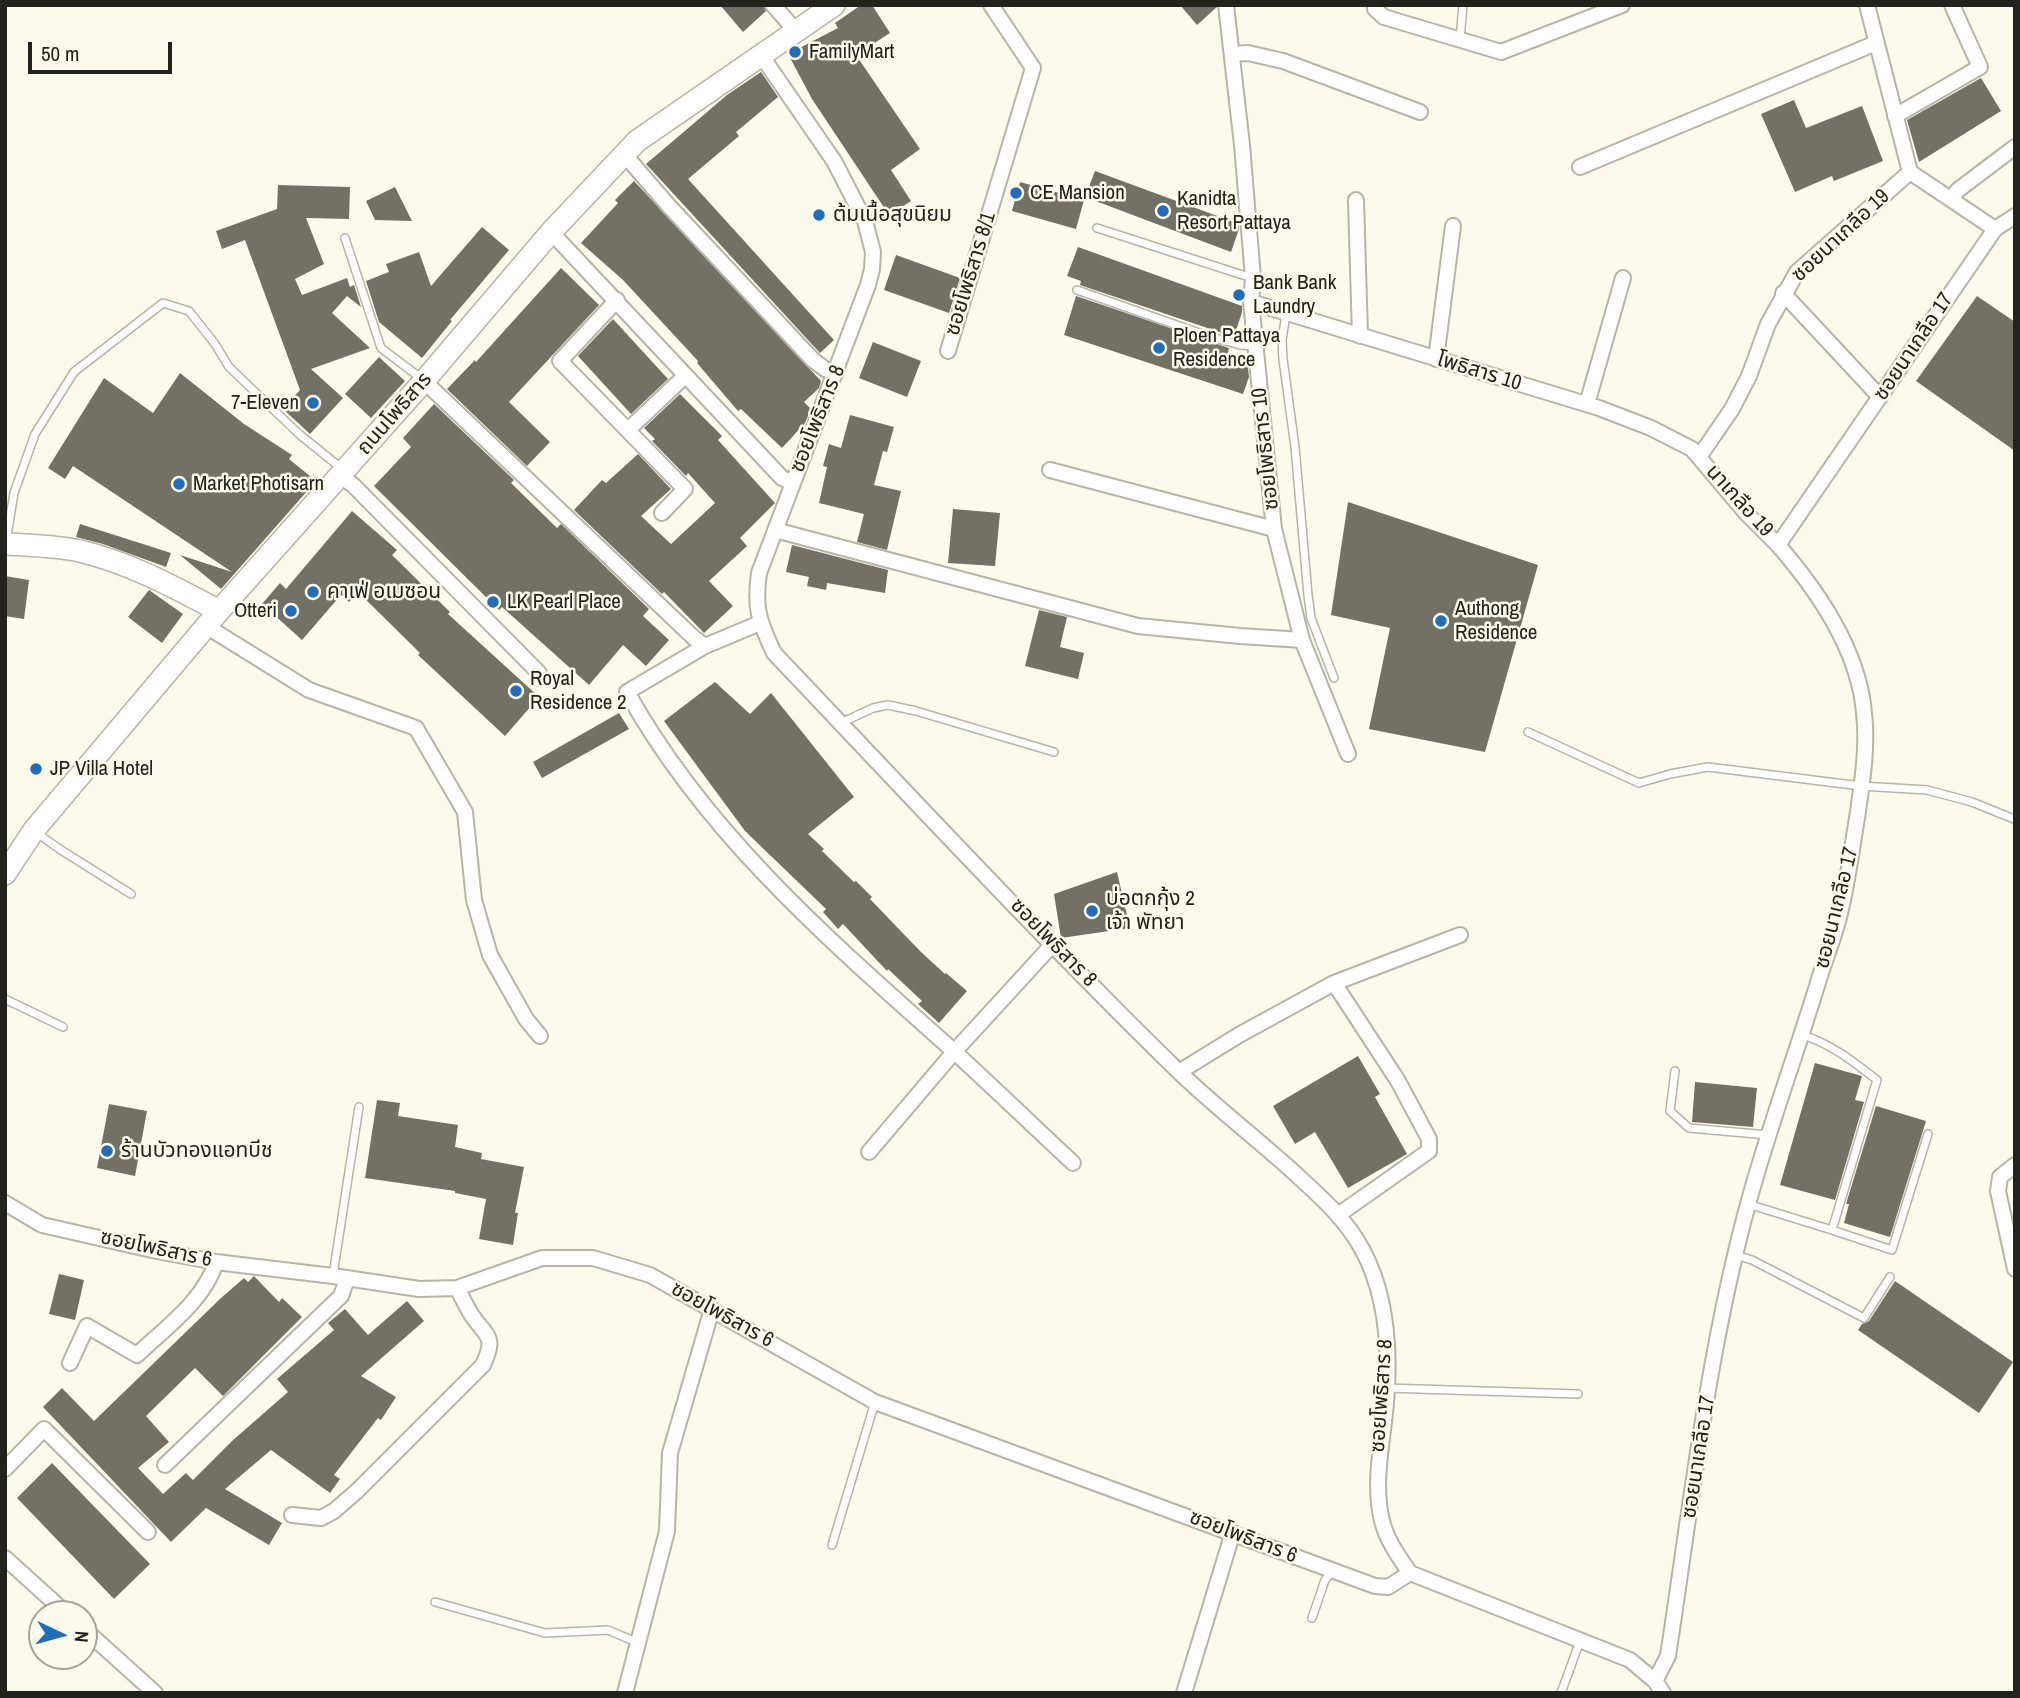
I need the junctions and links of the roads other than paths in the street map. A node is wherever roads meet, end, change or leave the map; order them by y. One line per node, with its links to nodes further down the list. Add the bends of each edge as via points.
1 (773, 5): 10 (street)
2 (834, 5): 10 (street, ถนนโพธิสาร)
3 (991, 5): 38 (street, ซอยโพธิสาร 8/1, via 1033,68)
4 (1226, 5): 13 (street, ซอยโพธิสาร 10)
5 (1375, 5): 11 (street, via 1384,17)
6 (1463, 5): 11 (lane)
7 (1622, 5): 11 (street, via 1501,52)
8 (1867, 5): 12 (street)
9 (1952, 5): 16 (street, via 1979,67)
10 (796, 30): 14 (street, ถนนโพธิสาร)
11 (1460, 40)
12 (1876, 43): 16 (street); 19 (street)
13 (1232, 54): 15 (street, via 1283,61); 29 (street, ซอยโพธิสาร 10)
14 (761, 55): 18 (street, ถนนโพธิสาร); 40 (street, ซอยโพธิสาร 8, via 834,161 865,221 873,252 868,285)
15 (1420, 112)
16 (1895, 116): 20 (street)
17 (2015, 147): 21 (street)
18 (624, 154): 27 (street, ถนนโพธิสาร); 40 (street, via 813,360)
19 (1580, 167)
20 (1910, 172): 21 (street); 32 (street, ซอยนาเกลือ 19, via 1797,272)
21 (1951, 199): 26 (street)
22 (1356, 200): 36 (street)
23 (2015, 216): 26 (street, ซอยนาเกลือ 17)
24 (1452, 226): 39 (street)
25 (1097, 228): 29 (lane)
26 (1995, 229): 43 (street, ซอยนาเกลือ 17)
27 (551, 232): 33 (street); 42 (street, ถนนโพธิสาร)
28 (345, 238): 42 (lane, via 381,348)
29 (1253, 278): 34 (street, ซอยโพธิสาร 10)
30 (1623, 278): 44 (street)
31 (1077, 290): 37 (lane, via 1205,335)
32 (1783, 293): 43 (street); 46 (street, ซอยนาเกลือ 19, via 1749,376)
33 (617, 300): 41 (street); 45 (street, via 561,361)
34 (1251, 302): 35 (street, โพธิสาร 10); 37 (street, ซอยโพธิสาร 10)
35 (1286, 314): 36 (street, โพธิสาร 10); 60 (lane, via 1283,359 1311,618)
36 (1360, 336): 39 (street, โพธิสาร 10)
37 (1255, 346): 51 (street, ซอยโพธิสาร 10)
38 (948, 351)
39 (1436, 359): 44 (street, โพธิสาร 10)
40 (836, 373): 49 (street, ซอยโพธิสาร 8)
41 (685, 376): 45 (street); 49 (street, via 782,478)
42 (424, 381): 48 (street, ถนนโพธิสาร); 58 (street)
43 (1880, 397): 54 (street, ซอยนาเกลือ 17)
44 (1587, 404): 46 (street, โพธิสาร 10, via 1682,443)
45 (629, 429): 50 (street, via 685,489)
46 (1699, 457): 54 (street, นาเกลือ 19)
47 (1050, 470): 51 (street)
48 (342, 474): 53 (lane, via 229,366 189,311 163,303 74,372 35,434 14,493); 55 (street, ถนนโพธิสาร); 59 (street)
49 (793, 483): 52 (street, ซอยโพธิสาร 8)
50 (662, 513)
51 (1274, 529): 57 (street, ซอยโพธิสาร 10)
52 (775, 530): 56 (street, ซอยโพธิสาร 8, via 759,573); 57 (street, via 1139,626)
53 (5, 544): 55 (street, via 79,551 115,562 167,583)
54 (1778, 545): 65 (street, ซอยนาเกลือ 17, via 1822,604 1857,676 1865,717)
55 (212, 618): 67 (street, ถนนโพธิสาร); 76 (street, via 309,690 416,728 465,812 474,900 490,955)
56 (760, 623): 58 (street); 61 (street, ซอยโพธิสาร 8, via 774,653)
57 (1302, 640): 64 (street, ซอยโพธิสาร 10)
58 (705, 646): 77 (street, via 627,692 648,730 730,838 825,937)
59 (539, 673)
60 (1334, 678)
61 (841, 723): 63 (lane, via 888,705); 71 (street, ซอยโพธิสาร 8)
62 (1528, 732): 65 (lane, via 1639,783 1708,767)
63 (1054, 752)
64 (1348, 754)
65 (1861, 786): 66 (lane, via 1927,790); 75 (street, ซอยนาเกลือ 17, via 1840,912)
66 (2014, 819)
67 (34, 830): 68 (street, ถนนโพธิสาร); 69 (lane)
68 (5, 874)
69 (131, 894)
70 (1460, 935): 72 (street)
71 (1054, 944): 77 (street); 79 (street, ซอยโพธิสาร 8)
72 (1334, 983): 79 (street); 88 (street, via 1398,1081 1429,1139 1429,1151)
73 (5, 999): 74 (lane)
74 (63, 1027)
75 (1802, 1035): 82 (street, ซอยนาเกลือ 17); 89 (lane, via 1818,1039 1877,1080)
76 (540, 1036)
77 (954, 1052): 83 (street); 84 (street)
78 (1675, 1071): 82 (lane, via 1670,1111 1689,1128)
79 (1179, 1072): 88 (street, ซอยโพธิสาร 8)
80 (359, 1107): 94 (lane)
81 (1928, 1134): 89 (lane, via 1892,1250)
82 (1769, 1135): 87 (street, ซอยนาเกลือ 17)
83 (869, 1153)
84 (1073, 1163)
85 (2015, 1165): 92 (street, via 2000,1178 1998,1191)
86 (5, 1203): 91 (street, ซอยโพธิสาร 6, via 42,1225)
87 (1748, 1204): 89 (lane); 90 (street, ซอยนาเกลือ 17)
88 (1338, 1215): 98 (street, ซอยโพธิสาร 8, via 1353,1232 1373,1272 1387,1342)
89 (1832, 1230)
90 (1735, 1255): 93 (lane, via 1864,1318); 116 (street, ซอยนาเกลือ 17)
91 (216, 1262): 94 (street, ซอยโพธิสาร 6); 97 (street, via 202,1292 137,1355 87,1326)
92 (2015, 1269)
93 (1890, 1277)
94 (340, 1278): 95 (street, ซอยโพธิสาร 6, via 419,1289); 101 (street, via 341,1296)
95 (457, 1289): 96 (street, ซอยโพธิสาร 6, via 542,1258 593,1258 649,1275); 103 (street, via 489,1334 490,1349 483,1365 357,1492 321,1518)
96 (712, 1308): 100 (street, ซอยโพธิสาร 6); 115 (street, via 670,1453 667,1531)
97 (70, 1363)
98 (1385, 1388): 99 (lane); 109 (street, ซอยโพธิสาร 8, via 1378,1503 1392,1547)
99 (1578, 1394)
100 (875, 1402): 105 (street, ซอยโพธิสาร 6); 106 (lane)
101 (165, 1465)
102 (5, 1469): 104 (street, via 44,1429)
103 (292, 1515)
104 (148, 1531)
105 (1233, 1532): 108 (street, ซอยโพธิสาร 6); 119 (street)
106 (832, 1545)
107 (5, 1558): 110 (street)
108 (1332, 1570): 109 (street, ซอยโพธิสาร 6, via 1388,1587); 112 (lane)
109 (1409, 1573): 113 (street)
110 (52, 1600)
111 (435, 1602): 115 (lane, via 545,1633 608,1630)
112 (1312, 1618)
113 (1581, 1640): 116 (street, via 1630,1660); 120 (lane)
114 (98, 1642): 117 (street)
115 (636, 1643): 118 (street)
116 (1659, 1687)
117 (155, 1693)
118 (625, 1693)
119 (1184, 1693)
120 (1561, 1693)

